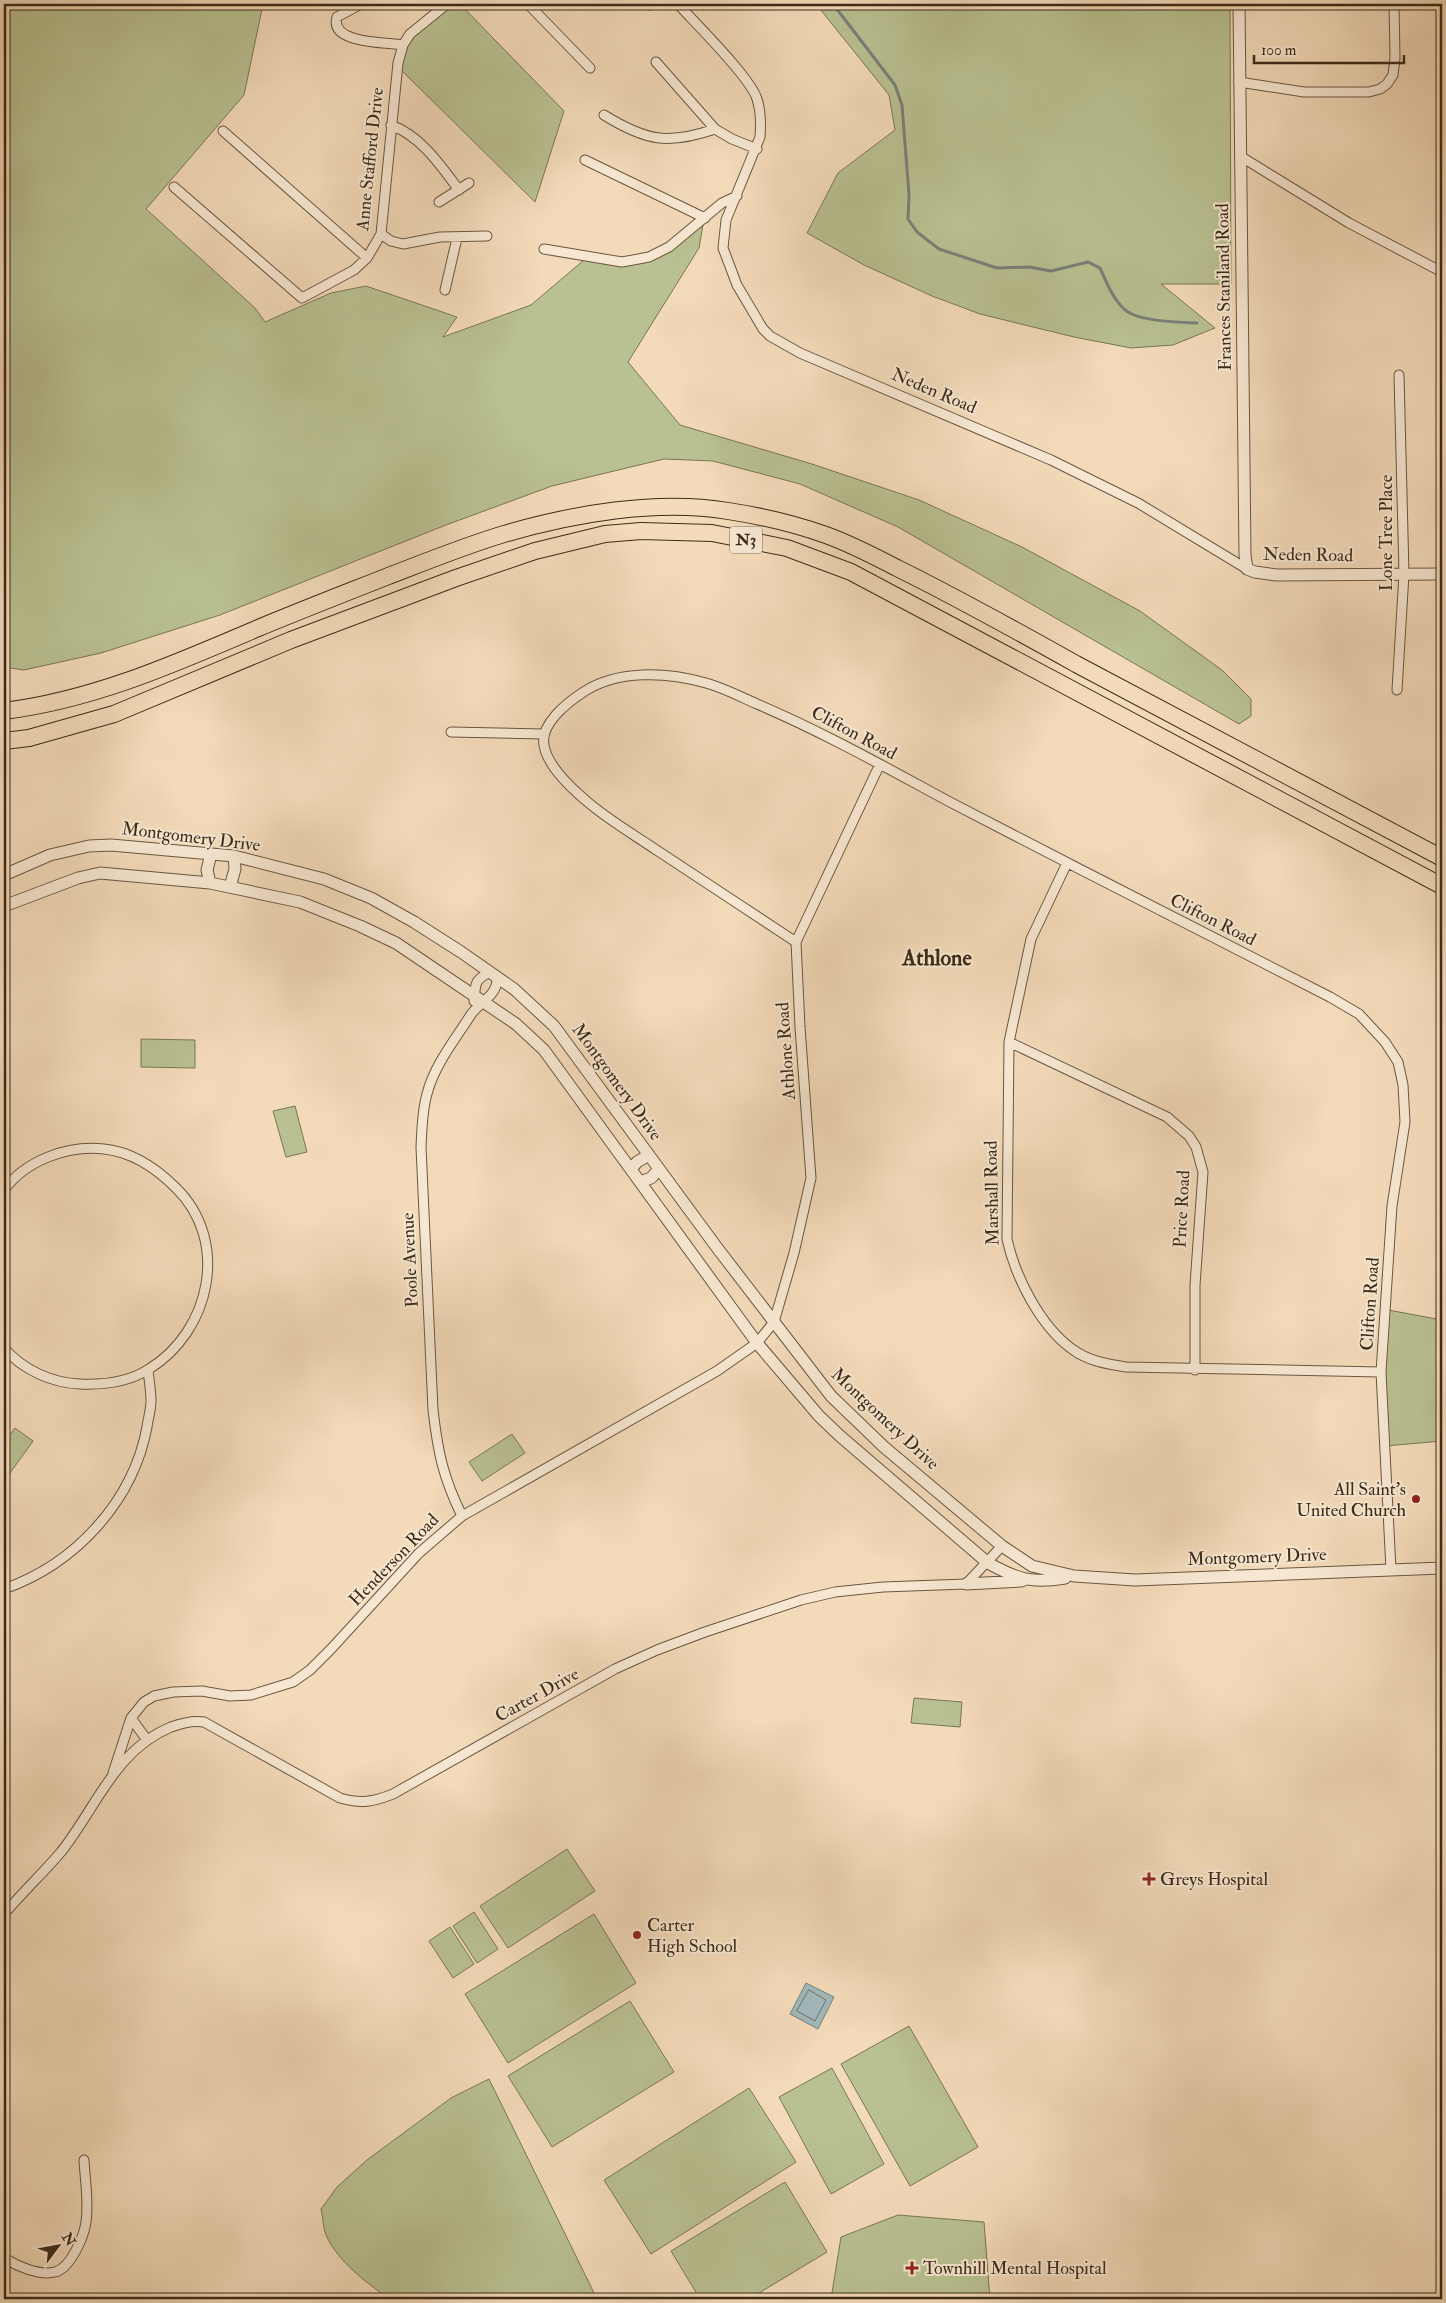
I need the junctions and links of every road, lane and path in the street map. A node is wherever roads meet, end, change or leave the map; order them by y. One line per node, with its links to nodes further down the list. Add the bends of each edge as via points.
1 (361, 4): 7 (street, via 337,17 336,22 344,36)
2 (447, 4): 7 (street, Anne Stafford Drive, via 410,34)
3 (528, 4): 9 (street)
4 (678, 4): 15 (street, Neden Road, via 753,90 761,124)
5 (1239, 4): 10 (street, Frances Staniland Road)
6 (1394, 4): 10 (street, via 1393,75 1380,89 1369,92 1304,92)
7 (403, 45): 12 (street, Anne Stafford Drive, via 394,87)
8 (656, 62): 13 (street)
9 (590, 68)
10 (1239, 82): 16 (street, Frances Staniland Road)
11 (604, 115): 13 (street, via 639,135 662,140)
12 (391, 125): 20 (street, via 427,150); 24 (street, Anne Stafford Drive)
13 (715, 129): 15 (street)
14 (223, 131): 28 (street)
15 (757, 149): 21 (street, Neden Road)
16 (1240, 156): 29 (street, via 1349,223); 32 (street, Frances Staniland Road, via 1244,554)
17 (585, 160): 23 (street)
18 (468, 183): 20 (street)
19 (174, 187): 28 (street, Anne Stafford Drive, via 302,298 354,270)
20 (459, 190): 22 (street)
21 (737, 196): 23 (street); 32 (street, Neden Road, via 726,220 723,248 737,285 770,336 800,353 1051,460 1138,503)
22 (439, 202)
23 (705, 218): 27 (street, via 660,253 634,261)
24 (381, 234): 26 (street, via 403,244 440,237); 28 (street, Anne Stafford Drive)
25 (487, 236): 26 (street)
26 (457, 238): 30 (street)
27 (544, 249)
28 (367, 258)
29 (1442, 272)
30 (445, 290)
31 (1400, 375): 33 (street, Lone Tree Place)
32 (1247, 569): 33 (street, Neden Road, via 1276,575)
33 (1404, 574): 34 (street, Neden Road); 35 (street, Lone Tree Place)
34 (1442, 574)
35 (1397, 690)
36 (4, 711): 43 (highway, N3, via 78,698 111,687 291,614 503,534 629,509 678,507 724,510 826,535 922,580)
37 (451, 732): 38 (street)
38 (544, 734): 40 (street, Clifton Road, via 553,719 590,687 612,679 666,675 707,683 795,720); 50 (street, via 549,759 585,800)
39 (4, 742): 47 (highway, N3, via 70,728 114,714 291,640 535,551 605,534 641,531 712,533 787,548 851,572)
40 (880, 764): 44 (street, Clifton Road); 50 (street, Athlone Road)
41 (210, 854): 42 (street, Montgomery Drive); 45 (street, Montgomery Drive, via 89,846 50,855); 46 (street, via 207,864)
42 (234, 856): 48 (street, via 235,869); 51 (street, Montgomery Drive, via 324,879 370,898 414,922)
43 (1442, 858)
44 (1067, 863): 53 (street, Marshall Road, via 1031,939); 64 (street, Clifton Road, via 1330,997 1358,1014 1385,1042 1398,1062 1405,1122 1392,1206)
45 (4, 874)
46 (210, 884): 48 (street, Montgomery Drive); 49 (street, Montgomery Drive, via 92,873)
47 (1442, 886)
48 (230, 887): 52 (street, Montgomery Drive, via 300,902 377,933)
49 (4, 906)
50 (796, 942): 59 (street, Athlone Road, via 812,1178)
51 (493, 975): 52 (street, Poole Avenue, via 495,990); 52 (street, Poole Avenue, via 477,981 474,988); 54 (street, Montgomery Drive, via 532,1004 554,1026)
52 (478, 1000): 55 (street, Montgomery Drive, via 516,1024 544,1050); 69 (street, Poole Avenue, via 439,1065 427,1092 421,1147 433,1410 438,1453)
53 (1009, 1042): 63 (street, Price Road, via 1167,1116 1196,1147 1202,1172 1195,1285); 63 (street, Marshall Road, via 1007,1238 1011,1260 1022,1285 1037,1311 1066,1344 1094,1361 1126,1367)
54 (649, 1155): 55 (street); 56 (street, Montgomery Drive)
55 (631, 1169): 57 (street, Montgomery Drive)
56 (659, 1169): 57 (street, via 651,1178); 59 (street, Montgomery Drive)
57 (640, 1182): 60 (street, Montgomery Drive)
58 (4, 1190): 62 (street, via 23,1170 67,1151 89,1148 115,1150 141,1160 184,1195 200,1222 207,1242 205,1294 184,1338)
59 (774, 1322): 60 (street, Athlone Road); 65 (street, Montgomery Drive, via 831,1396)
60 (757, 1343): 67 (street, Montgomery Drive, via 819,1416); 69 (street, Henderson Road, via 717,1371)
61 (4, 1348): 62 (street, via 26,1367 51,1380 73,1384 117,1382)
62 (148, 1370): 77 (street, via 151,1402 144,1441 131,1476 113,1507 94,1531 66,1555 21,1583)
63 (1195, 1370): 64 (street, Marshall Road)
64 (1381, 1372): 73 (street, Clifton Road)
65 (868, 1432): 66 (street, Montgomery Drive); 67 (street)
66 (884, 1447): 68 (street); 70 (street, Montgomery Drive)
67 (854, 1449): 68 (street, Montgomery Drive)
68 (873, 1464): 71 (street, Montgomery Drive)
69 (462, 1516): 78 (street, Henderson Road, via 419,1553 331,1649 293,1682 251,1695 230,1696 202,1691 163,1694 144,1702)
70 (1002, 1546): 71 (street); 74 (street, Montgomery Drive, via 1032,1566)
71 (988, 1563): 75 (street, Montgomery Drive); 76 (street)
72 (1442, 1568): 73 (street, Montgomery Drive)
73 (1391, 1570): 74 (street, Montgomery Drive, via 1135,1580)
74 (1074, 1576): 75 (street, Montgomery Drive)
75 (1028, 1581): 76 (street)
76 (966, 1584): 79 (street, Carter Drive, via 835,1592 705,1632 616,1669 393,1794 368,1801 340,1798 204,1722 189,1721)
77 (4, 1589)
78 (131, 1718): 79 (street); 80 (street, Henderson Road)
79 (147, 1740): 80 (street, Henderson Road)
80 (113, 1773): 81 (street, Henderson Road, via 60,1852)
81 (4, 1914)
82 (84, 2160): 83 (street, via 86,2220 82,2239 65,2265 48,2272 24,2268)
83 (4, 2258)

